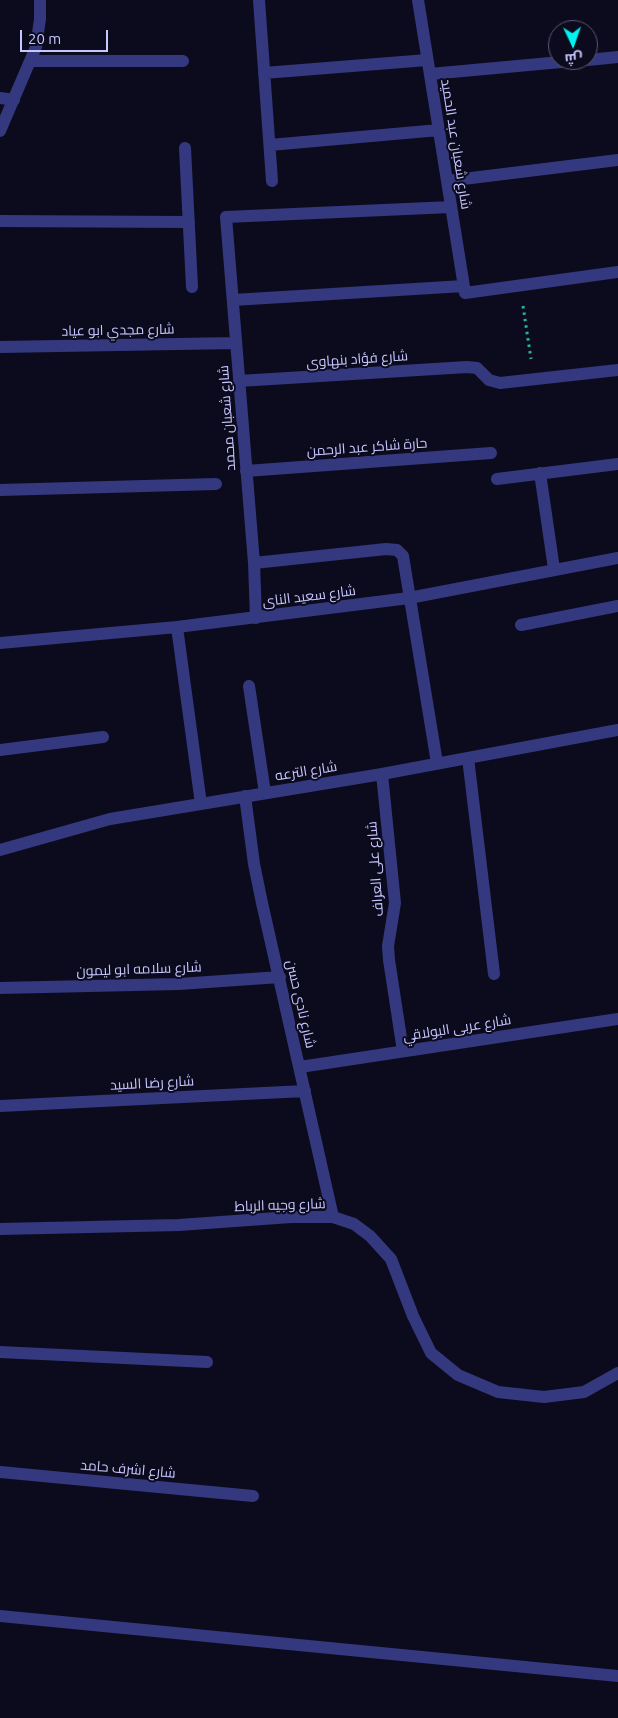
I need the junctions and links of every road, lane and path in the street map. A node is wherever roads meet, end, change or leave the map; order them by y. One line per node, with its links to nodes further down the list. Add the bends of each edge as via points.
1 (40, 0): 7 (street, via 40,19)
2 (259, 0): 10 (street)
3 (418, 0): 6 (street, شارع شعبان عبد الحميد)
4 (618, 57): 5 (street)
5 (598, 59)
6 (427, 60): 10 (street); 11 (street, شارع شعبان عبد الحميد)
7 (31, 61): 8 (street); 13 (street)
8 (183, 61)
9 (548, 63): 11 (street)
10 (264, 73): 16 (street)
11 (430, 74): 14 (street, شارع شعبان عبد الحميد)
12 (0, 98): 13 (street)
13 (14, 100): 15 (street)
14 (438, 130): 16 (street); 20 (street, شارع شعبان عبد الحميد)
15 (0, 131)
16 (270, 145): 19 (street)
17 (185, 148): 23 (street)
18 (618, 160): 20 (street)
19 (272, 181)
20 (447, 181): 21 (street, شارع شعبان عبد الحميد)
21 (451, 207): 27 (street, شارع شعبان عبد الحميد); 28 (street, شارع شعبان محمد, via 226,216)
22 (0, 221): 23 (street)
23 (189, 222): 26 (street)
24 (618, 272): 25 (street)
25 (520, 286): 27 (street); 32 (path)
26 (192, 287)
27 (464, 289): 28 (street)
28 (233, 300): 29 (street, شارع شعبان محمد)
29 (236, 343): 30 (street, شارع مجدي ابو عياد); 33 (street, شارع شعبان محمد)
30 (0, 347)
31 (618, 370): 32 (street)
32 (534, 379): 33 (street, شارع فؤاد بنهاوى, via 500,383 489,380 478,368 467,367)
33 (239, 382): 36 (street, شارع شعبان محمد)
34 (491, 453): 36 (street, حارة شاكر عبد الرحمن)
35 (618, 464): 37 (street)
36 (246, 471): 42 (street, شارع شعبان محمد)
37 (540, 473): 38 (street); 43 (street)
38 (497, 478)
39 (216, 484): 40 (street)
40 (0, 490)
41 (618, 558): 43 (street, شارع سعيد الناى)
42 (254, 563): 44 (street, via 386,548 397,550 404,556); 46 (street, شارع شعبان محمد)
43 (554, 569): 44 (street, شارع سعيد الناى)
44 (409, 598): 46 (street, شارع سعيد الناى); 55 (street)
45 (618, 606): 47 (street)
46 (256, 618): 48 (street, شارع سعيد الناى)
47 (521, 624)
48 (178, 627): 49 (street, شارع سعيد الناى); 59 (street)
49 (0, 642)
50 (249, 686): 57 (street)
51 (618, 730): 54 (street, شارع الترعه)
52 (103, 737): 53 (street)
53 (0, 750)
54 (468, 758): 55 (street, شارع الترعه); 61 (street)
55 (437, 763): 56 (street, شارع الترعه)
56 (382, 774): 57 (street, شارع الترعه); 65 (street, شارع على العراف, via 395,903 389,960)
57 (265, 793): 58 (street, شارع الترعه)
58 (245, 796): 59 (street, شارع الترعه); 62 (street, شارع نادى حسن, via 254,864)
59 (201, 804): 60 (street, شارع الترعه, via 110,819)
60 (0, 850)
61 (494, 974)
62 (280, 977): 63 (street, شارع سلامه ابو ليمون, via 179,984); 66 (street, شارع نادى حسن)
63 (0, 988)
64 (618, 1019): 65 (street, شارع عربى البولاقي)
65 (403, 1051): 66 (street, شارع عربى البولاقي)
66 (300, 1067): 67 (street, شارع نادى حسن)
67 (305, 1091): 68 (street, شارع رضا السيد); 69 (street, شارع نادى حسن)
68 (0, 1106)
69 (333, 1217): 70 (street, شارع وجيه الرباط); 73 (street, شارع وجيه الرباط, via 354,1224 391,1259 430,1353 458,1375 498,1392 544,1397 584,1392)
70 (0, 1230)
71 (0, 1352): 72 (street)
72 (207, 1362)
73 (618, 1374)
74 (0, 1472): 75 (street, شارع اشرف حامد)
75 (253, 1496)
76 (0, 1616): 77 (street)
77 (618, 1676)

